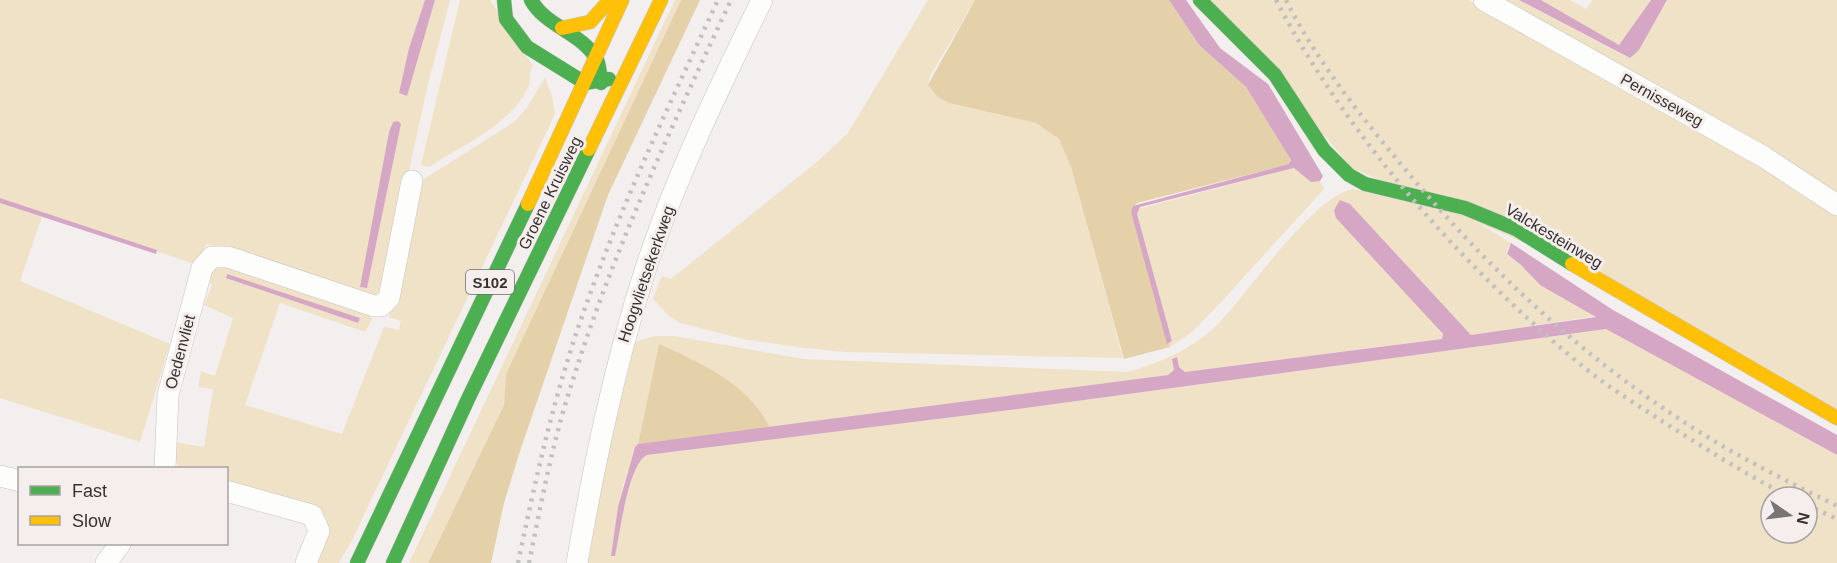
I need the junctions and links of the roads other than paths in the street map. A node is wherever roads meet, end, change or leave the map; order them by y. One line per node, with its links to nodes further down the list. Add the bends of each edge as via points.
1 (504, 0): 13 (main road, via 506,19 527,47)
2 (531, 0): 9 (main road, via 540,14)
3 (610, 0): 9 (main road, via 582,27)
4 (622, 0): 10 (main road, Groene Kruisweg / S102)
5 (661, 0): 11 (main road, Groene Kruisweg / S102)
6 (762, 0): 27 (street, Hoogvlietsekerkweg, via 670,202 645,269 602,423)
7 (1200, 0): 17 (main road, Valckesteinweg, via 1214,20 1275,75 1334,163 1352,178 1465,208 1515,228 1649,311)
8 (1484, 0): 16 (street, Pernisseweg, via 1764,157)
9 (562, 28): 10 (main road)
10 (597, 58): 12 (main road); 13 (main road, Groene Kruisweg / S102)
11 (623, 78): 12 (main road); 14 (main road, Groene Kruisweg / S102)
12 (600, 80): 13 (main road); 14 (main road)
13 (585, 83): 25 (main road, Groene Kruisweg / S102)
14 (607, 113): 26 (main road, Groene Kruisweg / S102)
15 (412, 181): 18 (street, Oedenvliet, via 389,298 381,306 228,257 213,256 202,268 168,395)
16 (1837, 205)
17 (1837, 418)
18 (165, 467)
19 (0, 476): 20 (street)
20 (18, 481)
21 (228, 492): 24 (street, via 312,515 319,531)
22 (119, 545): 23 (street)
23 (106, 563)
24 (306, 563)
25 (357, 563)
26 (393, 563)
27 (578, 563)

